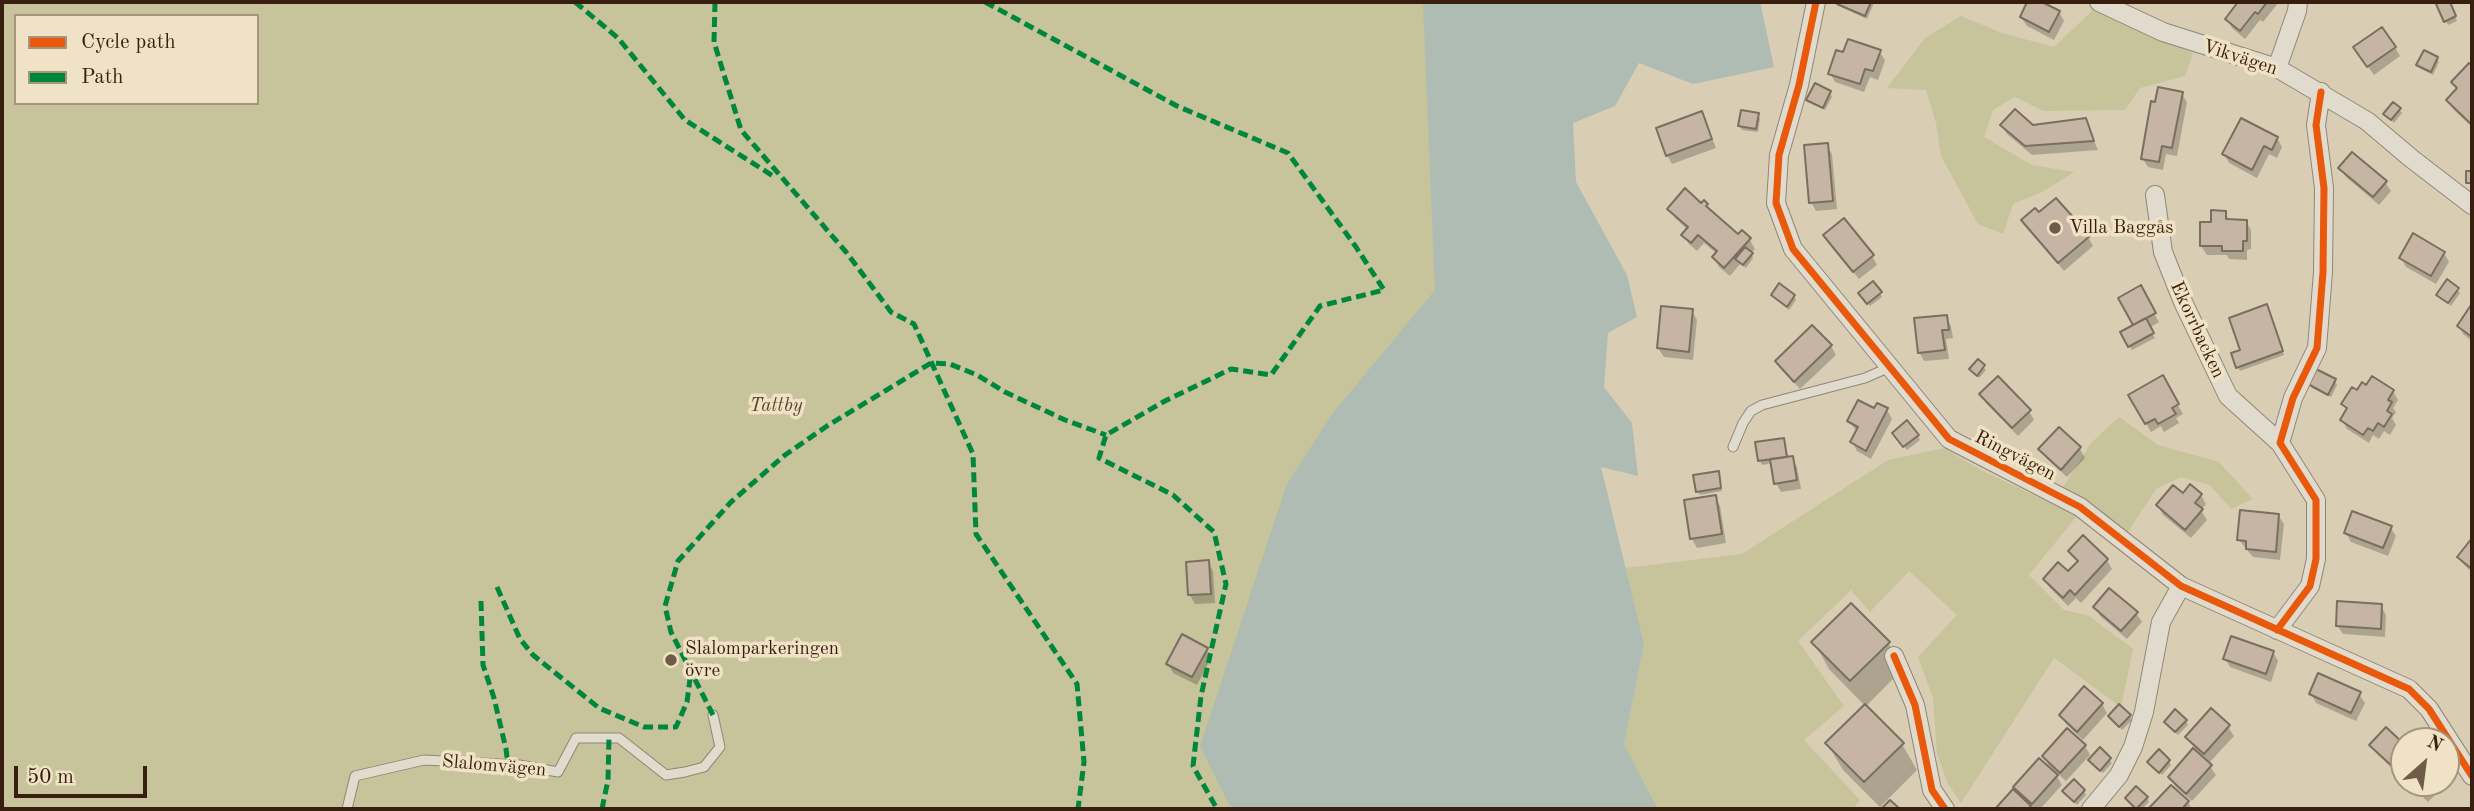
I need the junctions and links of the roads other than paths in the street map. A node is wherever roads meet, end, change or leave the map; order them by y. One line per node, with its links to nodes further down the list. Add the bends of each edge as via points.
1 (1816, 2): 8 (street, Ringvägen, via 1779,155 1776,203 1793,249)
2 (2099, 2): 4 (street, Vikvägen, via 2163,33)
3 (2298, 2): 4 (street)
4 (2277, 68): 5 (street, Vikvägen)
5 (2322, 93): 7 (street, Vikvägen, via 2367,121); 9 (street, via 2316,125 2324,188 2317,348 2293,398)
6 (2155, 195): 9 (street, Ekorrbacken, via 2163,252 2228,396)
7 (2472, 205)
8 (1890, 367): 10 (lane, via 1762,405 1751,411); 11 (street, Ringvägen, via 1949,439 2080,507)
9 (2280, 443): 12 (street, Ekorrbacken, via 2316,500 2316,559 2310,586)
10 (1732, 447)
11 (2181, 586): 12 (street, Ringvägen); 18 (street, via 2161,622 2133,747 2119,775)
12 (2277, 630): 15 (street, Ringvägen, via 2409,689 2429,709)
13 (1894, 656): 17 (street, via 1915,705 1932,790)
14 (713, 715): 16 (lane, Slalomvägen, via 720,747 704,767 685,772 666,775 619,738 576,738 558,772 424,760 355,776)
15 (2472, 776)
16 (347, 809)
17 (1945, 809)
18 (2091, 809)

